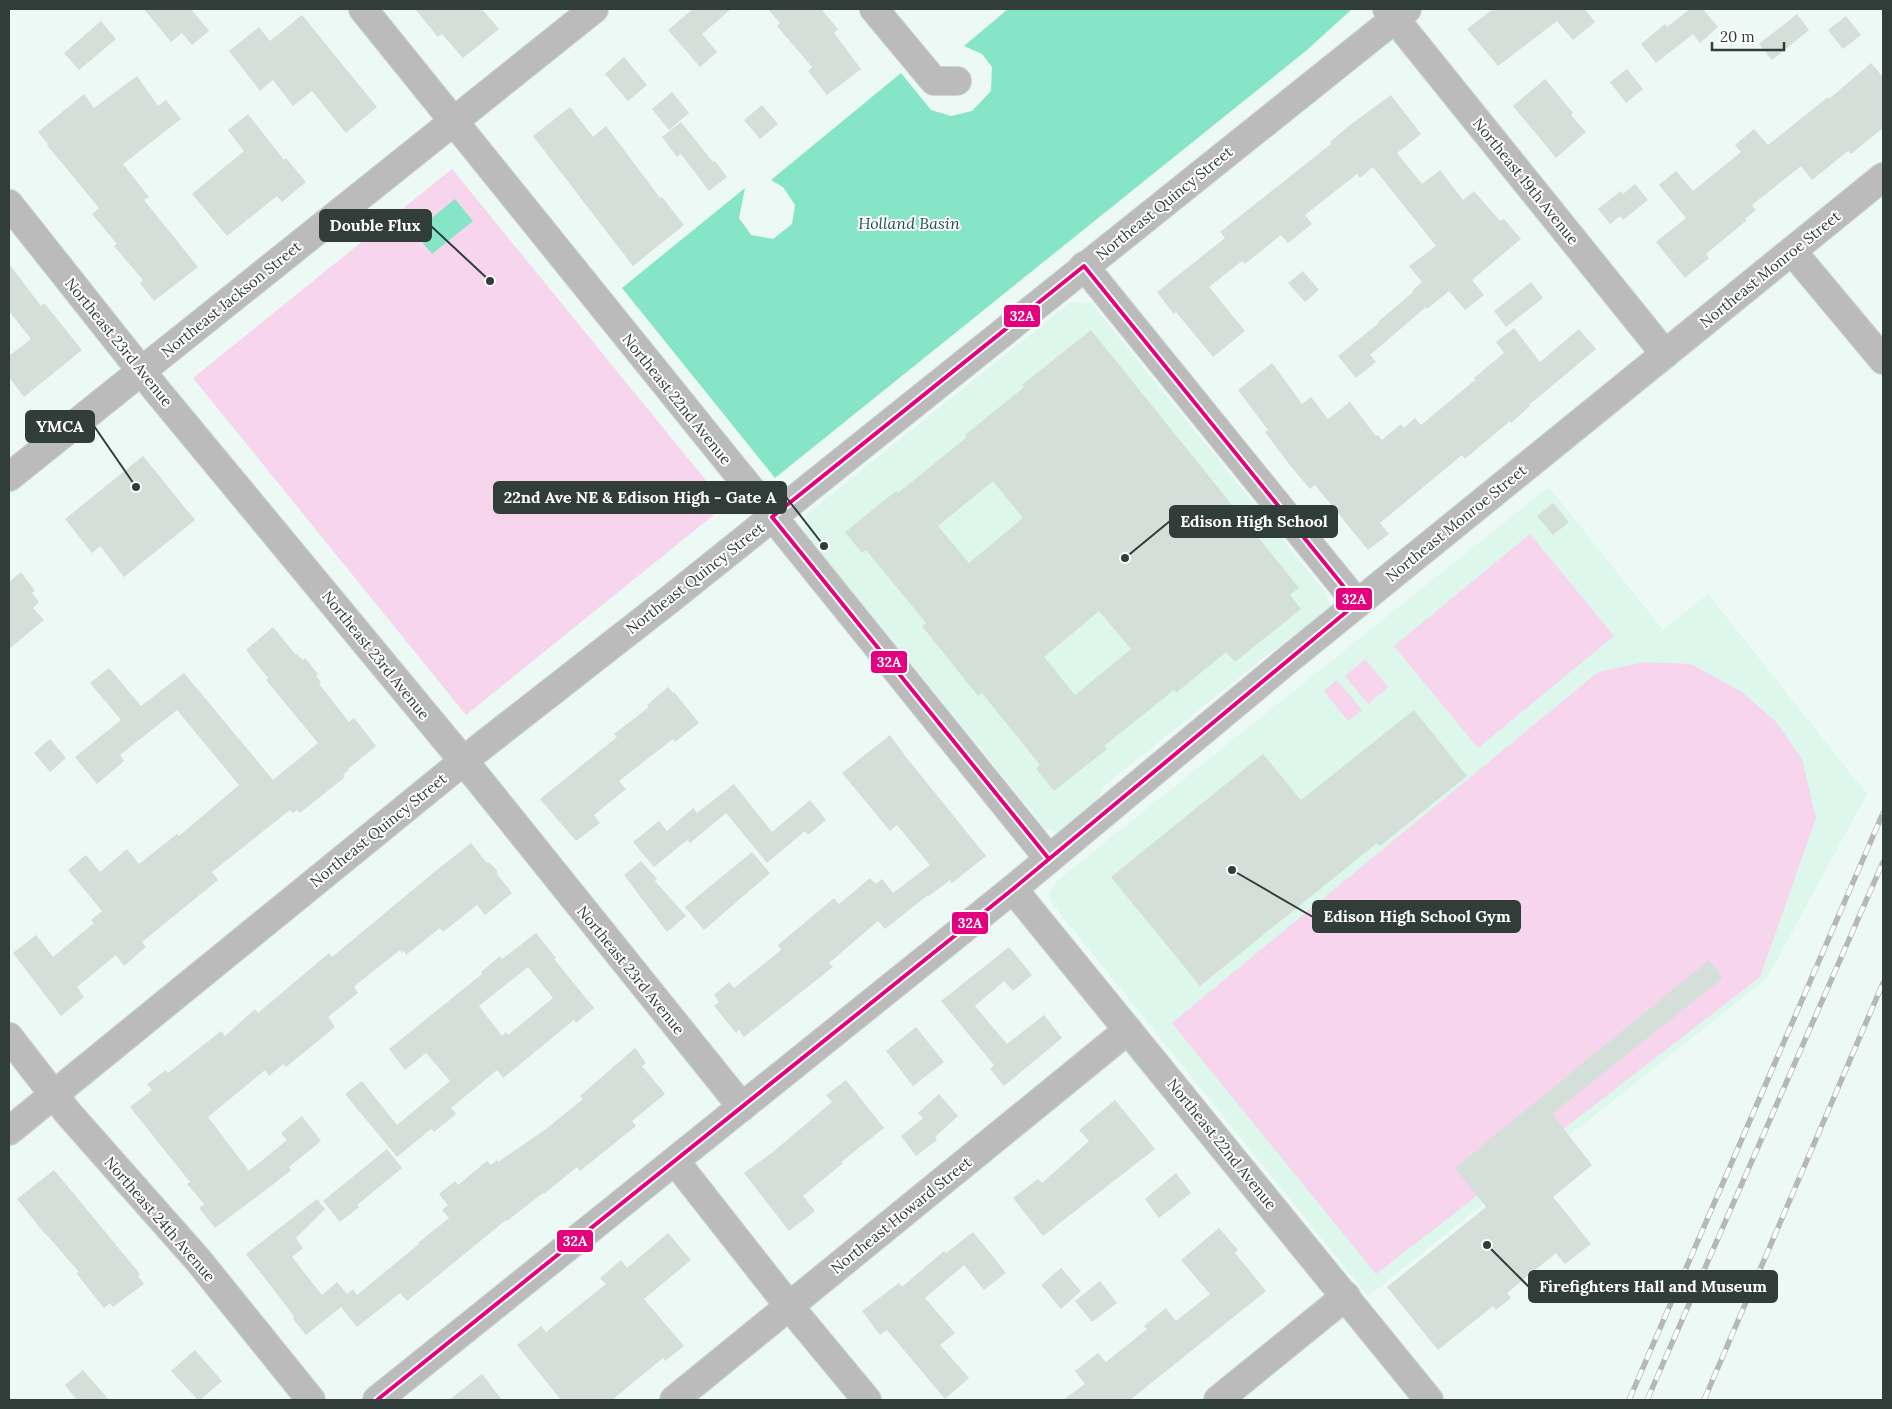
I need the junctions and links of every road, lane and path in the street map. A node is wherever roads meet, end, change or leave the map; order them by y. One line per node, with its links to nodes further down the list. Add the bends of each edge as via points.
1 (362, 9): 6 (street, Northeast 22nd Avenue)
2 (594, 9): 6 (street, Northeast Jackson Street)
3 (874, 9): 5 (street, via 934,81)
4 (1396, 12): 10 (street, Northeast Quincy Street); 11 (street, Northeast 19th Avenue)
5 (957, 81)
6 (453, 121): 13 (street, Northeast Jackson Street); 15 (street, Northeast 22nd Avenue)
7 (1883, 177): 9 (street, Northeast Monroe Street)
8 (9, 204): 13 (street, Northeast 23rd Avenue)
9 (1792, 251): 11 (street, Northeast Monroe Street); 12 (street)
10 (1084, 266): 15 (street, Northeast Quincy Street); 16 (street)
11 (1665, 354): 16 (street, Northeast Monroe Street)
12 (1883, 360)
13 (142, 372): 14 (street, Northeast Jackson Street); 17 (street, Northeast 23rd Avenue)
14 (9, 477)
15 (772, 517): 17 (street, Northeast Quincy Street); 18 (street, Northeast 22nd Avenue)
16 (1357, 603): 18 (street, Northeast Monroe Street)
17 (462, 761): 22 (street, Northeast Quincy Street); 23 (street, Northeast 23rd Avenue)
18 (1049, 859): 19 (street, Northeast Monroe Street)
19 (1013, 889): 20 (street, Northeast 22nd Avenue); 23 (street, Northeast Monroe Street)
20 (1128, 1030): 26 (street, Northeast 22nd Avenue); 27 (street, Northeast Howard Street)
21 (9, 1038): 22 (street, Northeast 24th Avenue)
22 (53, 1094): 24 (street, Northeast Quincy Street); 28 (street, Northeast 24th Avenue, via 198,1260)
23 (742, 1107): 25 (street, Northeast Monroe Street)
24 (9, 1131)
25 (675, 1161): 27 (street); 29 (street, Northeast Monroe Street)
26 (1346, 1296): 32 (street); 33 (street, Northeast 22nd Avenue)
27 (789, 1306): 30 (street, Northeast Howard Street); 31 (street)
28 (311, 1400)
29 (377, 1400)
30 (674, 1400)
31 (867, 1400)
32 (1218, 1400)
33 (1430, 1400)

